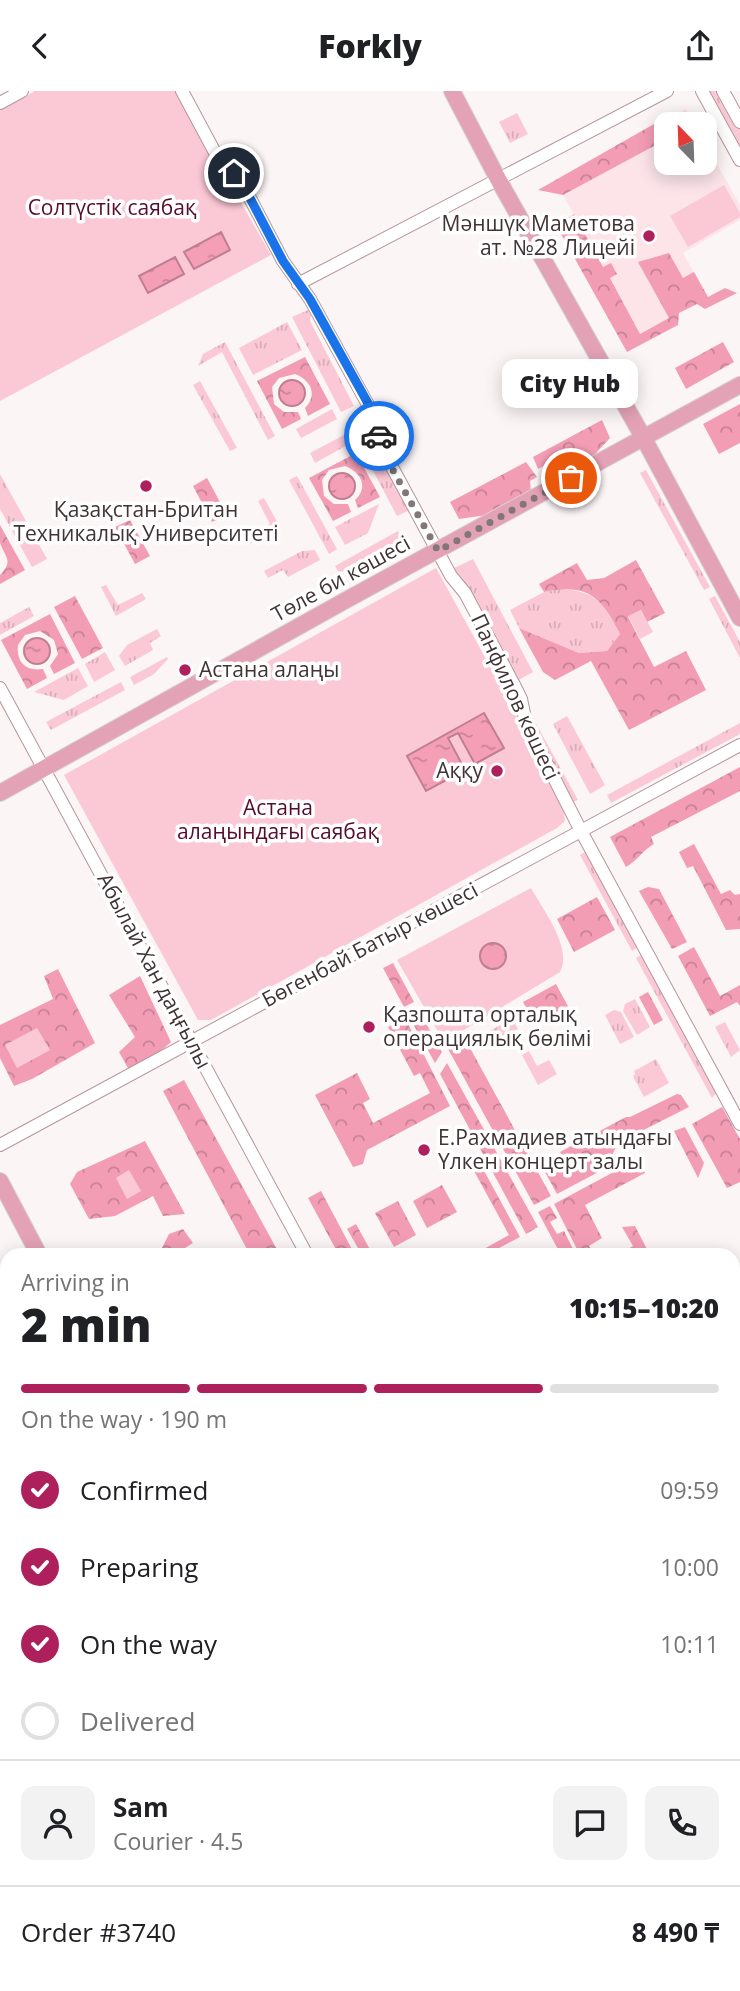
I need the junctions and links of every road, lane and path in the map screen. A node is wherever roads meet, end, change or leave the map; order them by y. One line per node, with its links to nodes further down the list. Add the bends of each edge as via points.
1 (22, 91): 7 (street)
2 (182, 91): 11 (street, Панфилов көшесі, via 219,160 241,181)
3 (452, 91): 10 (main road)
4 (667, 91): 10 (street)
5 (702, 91): 9 (street)
6 (723, 91): 8 (street)
7 (0, 103)
8 (740, 122)
9 (740, 160)
10 (498, 179): 11 (street); 13 (main road)
11 (298, 284): 14 (street, Панфилов көшесі, via 379,423 384,454)
12 (740, 386): 13 (main road, Төле би көшесі)
13 (643, 437): 14 (main road, Төле би көшесі); 15 (main road)
14 (438, 551): 18 (main road, Төле би көшесі); 20 (street, Панфилов көшесі, via 513,683 526,723)
15 (740, 618)
16 (0, 688): 18 (street, Абылай Хан даңғылы)
17 (740, 745): 20 (street, Бөгенбай Батыр көшесі)
18 (44, 768): 19 (main road, Төле би көшесі); 21 (street, Абылай Хан даңғылы)
19 (0, 793)
20 (581, 831): 21 (street, Бөгенбай Батыр көшесі); 22 (street, Панфилов көшесі)
21 (192, 1041): 23 (street, Бөгенбай Батыр көшесі); 26 (street, Абылай Хан даңғылы)
22 (740, 1124)
23 (0, 1145)
24 (0, 1181): 25 (main road)
25 (36, 1248)
26 (303, 1248)

